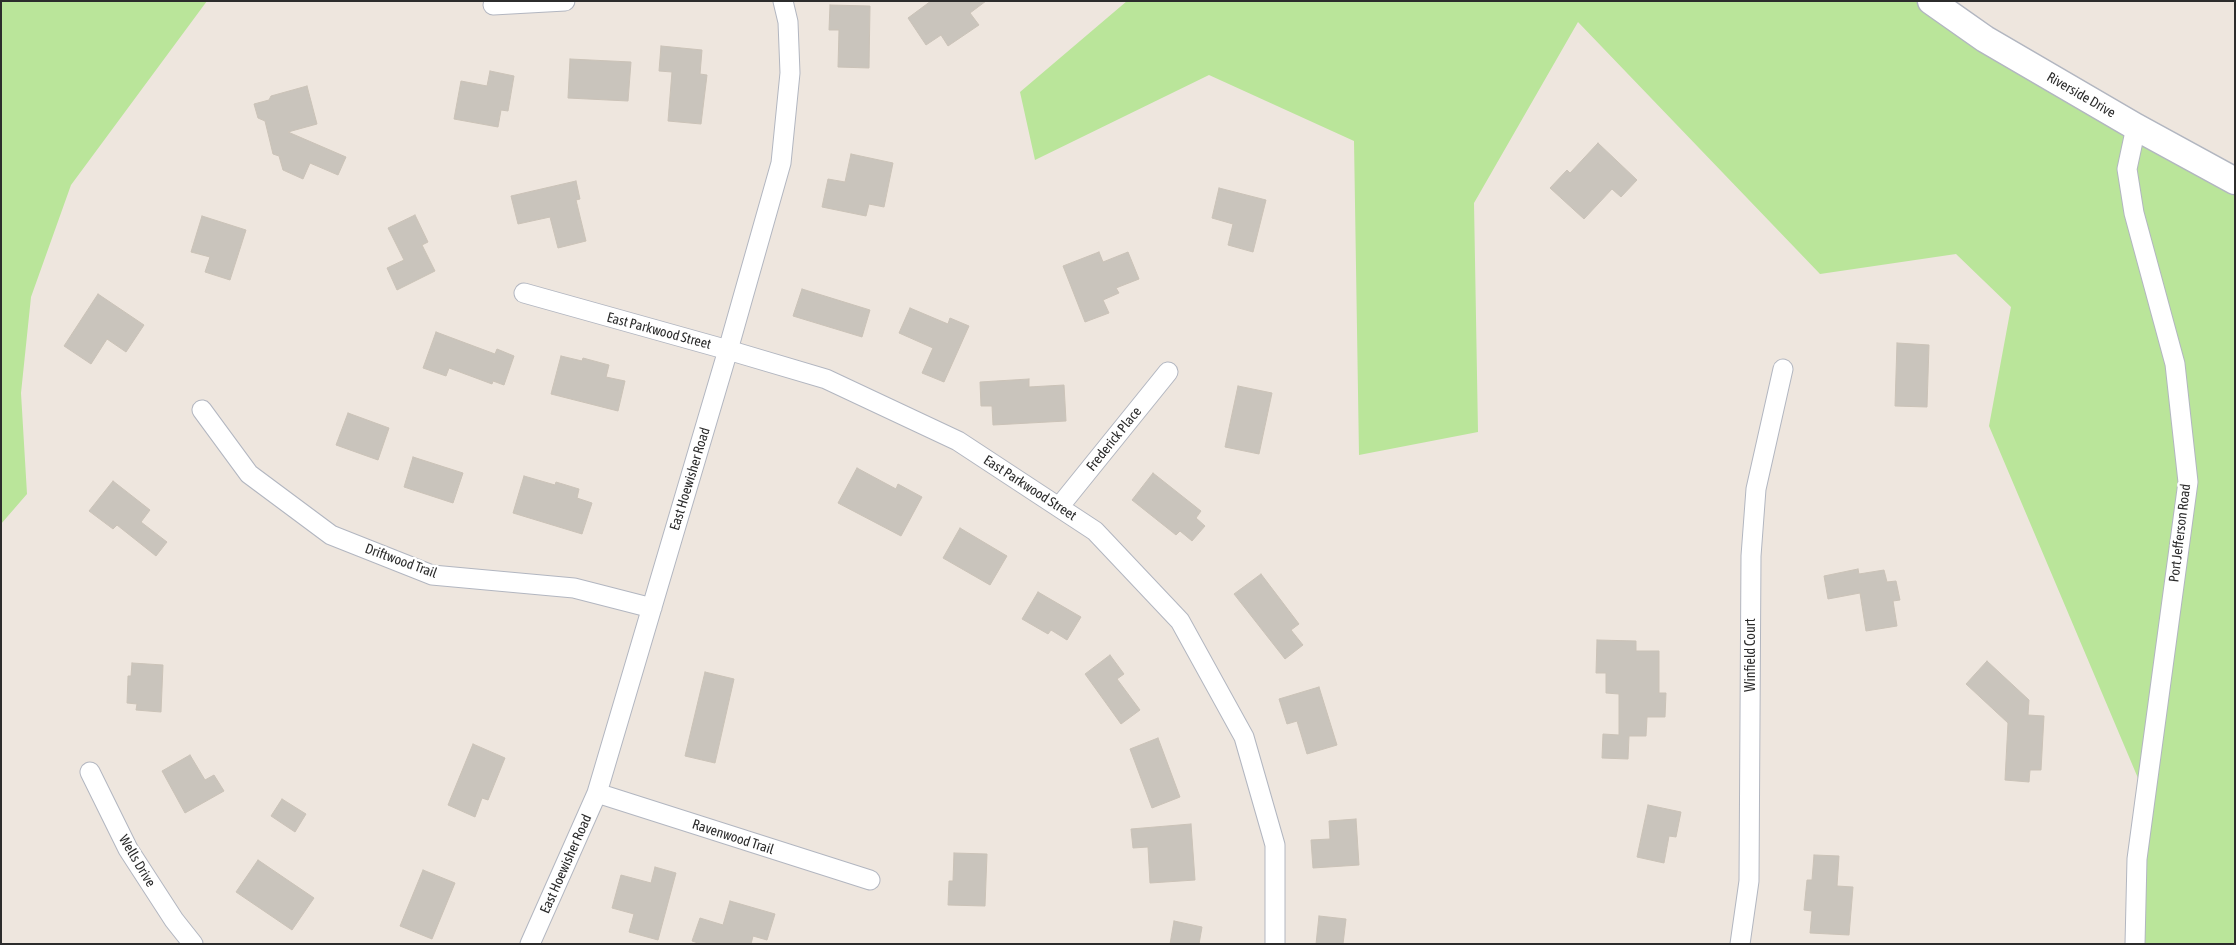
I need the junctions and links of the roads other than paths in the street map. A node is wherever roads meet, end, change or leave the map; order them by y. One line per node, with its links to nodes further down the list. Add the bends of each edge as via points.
1 (565, 1): 4 (street)
2 (783, 1): 8 (street, East Hoewisher Road, via 788,22 790,73 781,163)
3 (1931, 1): 5 (main road, Riverside Drive, via 1985,39)
4 (493, 5)
5 (2136, 127): 6 (main road, Riverside Drive); 21 (street, Port Jefferson Road, via 2127,168 2134,213 2175,364 2188,482 2137,858)
6 (2235, 181)
7 (524, 293): 8 (street, East Parkwood Street)
8 (728, 350): 12 (street, East Parkwood Street, via 826,379 901,413 958,441); 13 (street, East Hoewisher Road)
9 (1783, 369): 20 (street, Winfield Court, via 1756,489 1751,556 1749,881)
10 (1168, 372): 12 (street, Frederick Place)
11 (202, 410): 13 (street, Driftwood Trail, via 249,474 331,535 432,575 574,588)
12 (1059, 507): 19 (street, East Parkwood Street, via 1094,532 1180,621 1244,737 1275,845)
13 (652, 608): 15 (street, East Hoewisher Road)
14 (90, 772): 17 (street, Wells Drive, via 128,849 174,920)
15 (597, 793): 16 (street, Ravenwood Trail); 18 (street, East Hoewisher Road)
16 (870, 880)
17 (194, 944)
18 (530, 944)
19 (1275, 944)
20 (1740, 944)
21 (2136, 944)

